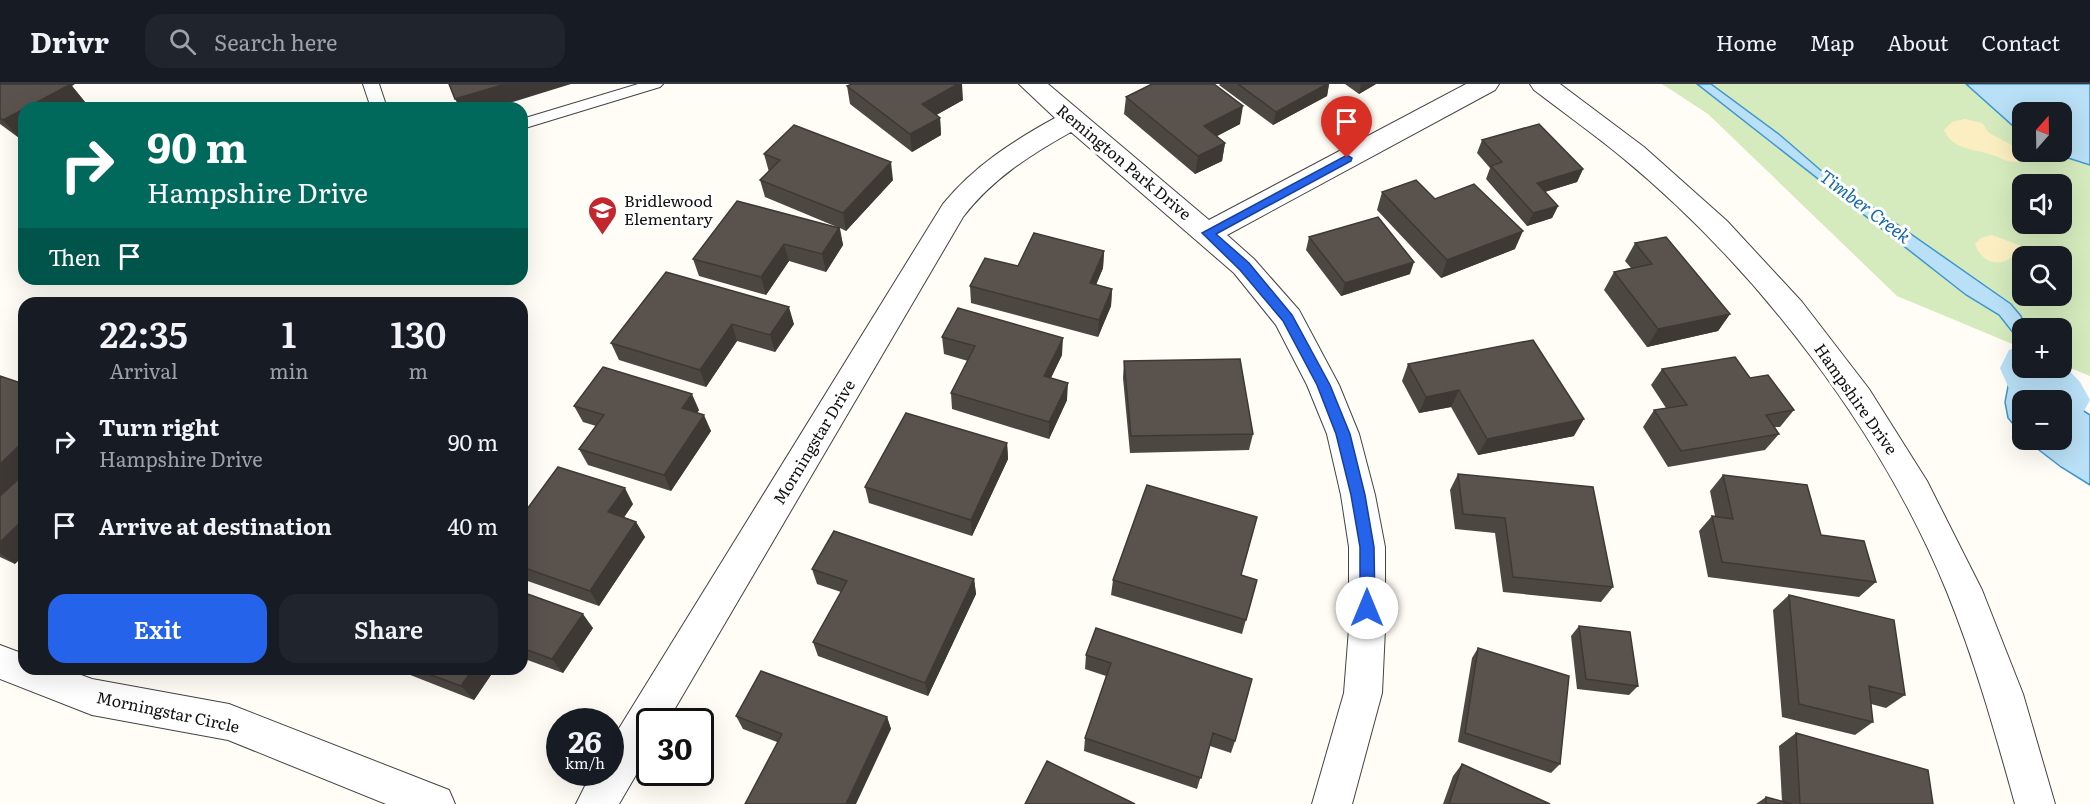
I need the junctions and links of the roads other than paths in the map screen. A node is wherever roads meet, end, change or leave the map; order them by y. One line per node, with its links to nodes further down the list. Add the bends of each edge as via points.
1 (371, 84): 6 (lane)
2 (655, 84): 8 (lane)
3 (1032, 84): 7 (street, Remington Park Drive)
4 (1486, 84): 9 (street)
5 (1543, 84): 16 (street, Hampshire Drive, via 1644,162 1713,223 1778,293 1839,369 1889,444 1943,541 1988,645 2020,741)
6 (377, 102)
7 (1072, 120): 9 (street, Remington Park Drive); 14 (street, Morningstar Drive, via 1008,155 964,195)
8 (528, 122)
9 (1208, 233): 15 (street, Remington Park Drive, via 1288,318 1343,434 1358,495 1367,547 1363,693)
10 (0, 662): 11 (street, Morningstar Circle)
11 (18, 669)
12 (35, 675): 13 (street, Morningstar Circle, via 92,696 229,722)
13 (435, 804)
14 (596, 804)
15 (1332, 804)
16 (2035, 804)

